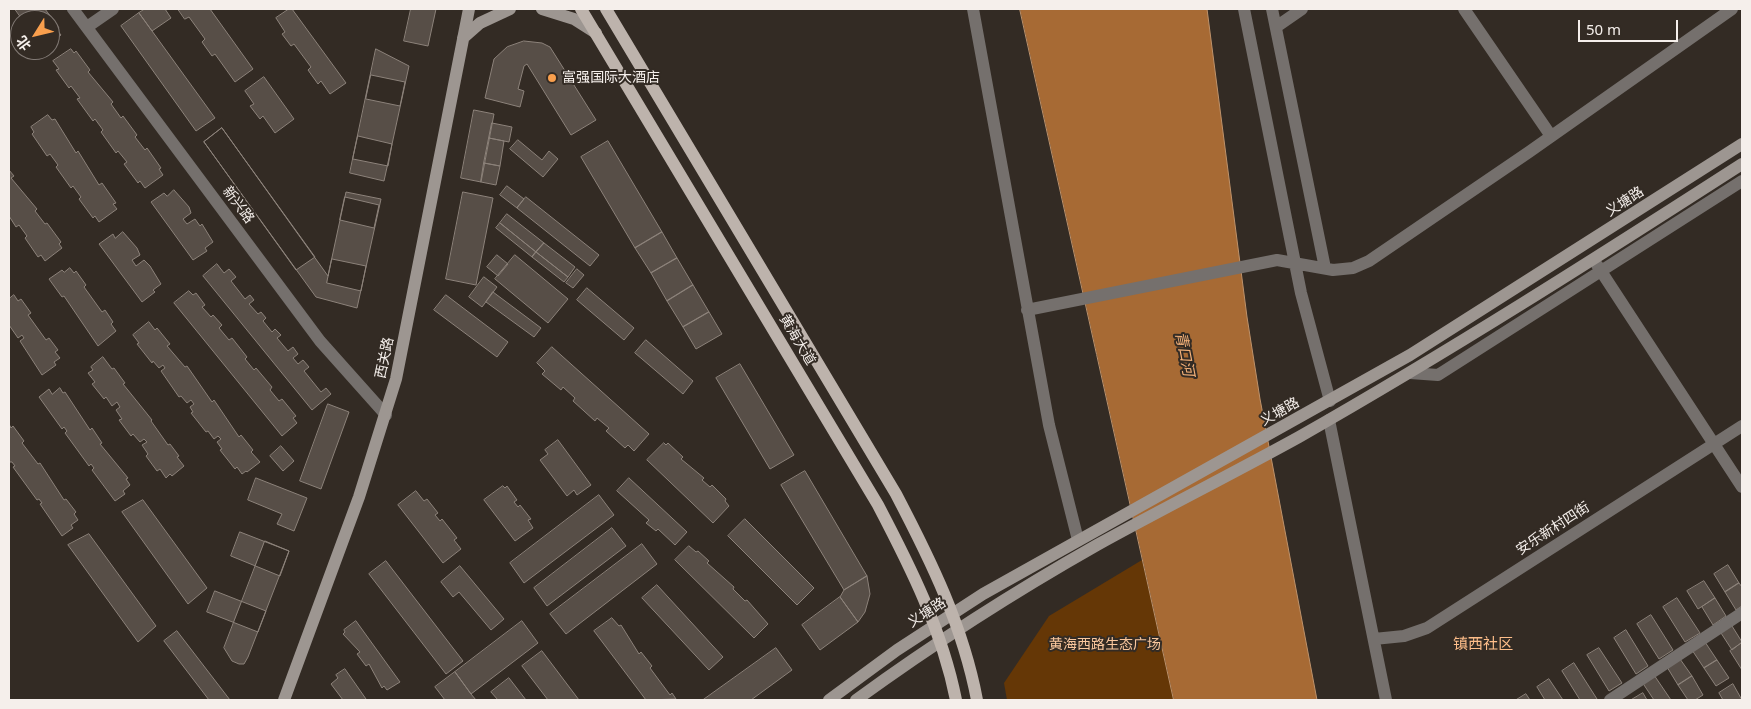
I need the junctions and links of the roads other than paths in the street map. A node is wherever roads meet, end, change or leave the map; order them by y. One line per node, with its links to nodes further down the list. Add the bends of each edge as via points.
1 (73, 9): 14 (street, 新兴路)
2 (113, 9): 14 (street)
3 (469, 9): 17 (main road, 西关路)
4 (510, 9): 17 (main road, via 480,23)
5 (542, 9): 16 (main road, via 574,19)
6 (581, 9): 16 (main road, 黄海大道)
7 (606, 9): 36 (main road, 黄海大道, via 896,494)
8 (973, 9): 26 (street)
9 (1244, 9): 23 (street)
10 (1272, 9): 15 (street)
11 (1302, 9): 15 (street)
12 (1464, 9): 18 (street)
13 (1732, 9): 18 (street)
14 (87, 27): 29 (street, 新兴路, via 320,341)
15 (1276, 27): 24 (street)
16 (596, 34): 37 (main road, 黄海大道, via 878,505 908,561)
17 (463, 38): 29 (main road, 西关路, via 396,379)
18 (1552, 136): 24 (street, via 1369,261 1353,268)
19 (1742, 144): 28 (main road, 义塘路, via 1506,296)
20 (1742, 164): 22 (main road)
21 (1742, 181): 25 (street)
22 (1593, 259): 25 (street); 27 (main road)
23 (1295, 262): 24 (street); 26 (street, via 1276,260); 28 (street)
24 (1325, 268)
25 (1601, 271): 27 (street, via 1438,375); 32 (street)
26 (1027, 310): 34 (street, via 1049,425)
27 (1410, 373): 30 (main road)
28 (1330, 401): 34 (main road, 义塘路)
29 (386, 415): 41 (main road, 西关路)
30 (1329, 420): 38 (main road, via 1096,546); 39 (street)
31 (1742, 426): 32 (street, 安乐新村四街)
32 (1714, 444): 33 (street); 39 (street, 安乐新村四街, via 1427,628 1404,636)
33 (1742, 487)
34 (1078, 540): 36 (main road, 义塘路)
35 (1742, 613): 47 (street)
36 (954, 614): 37 (main road, 义塘路); 38 (main road, 黄海大道)
37 (936, 625): 40 (main road, 黄海大道); 42 (main road, 义塘路)
38 (960, 629): 40 (main road); 45 (main road, 黄海大道)
39 (1374, 639): 46 (street)
40 (941, 641): 43 (main road); 44 (main road, 黄海大道)
41 (284, 700)
42 (829, 700)
43 (856, 700)
44 (956, 700)
45 (977, 700)
46 (1386, 700)
47 (1610, 700)

